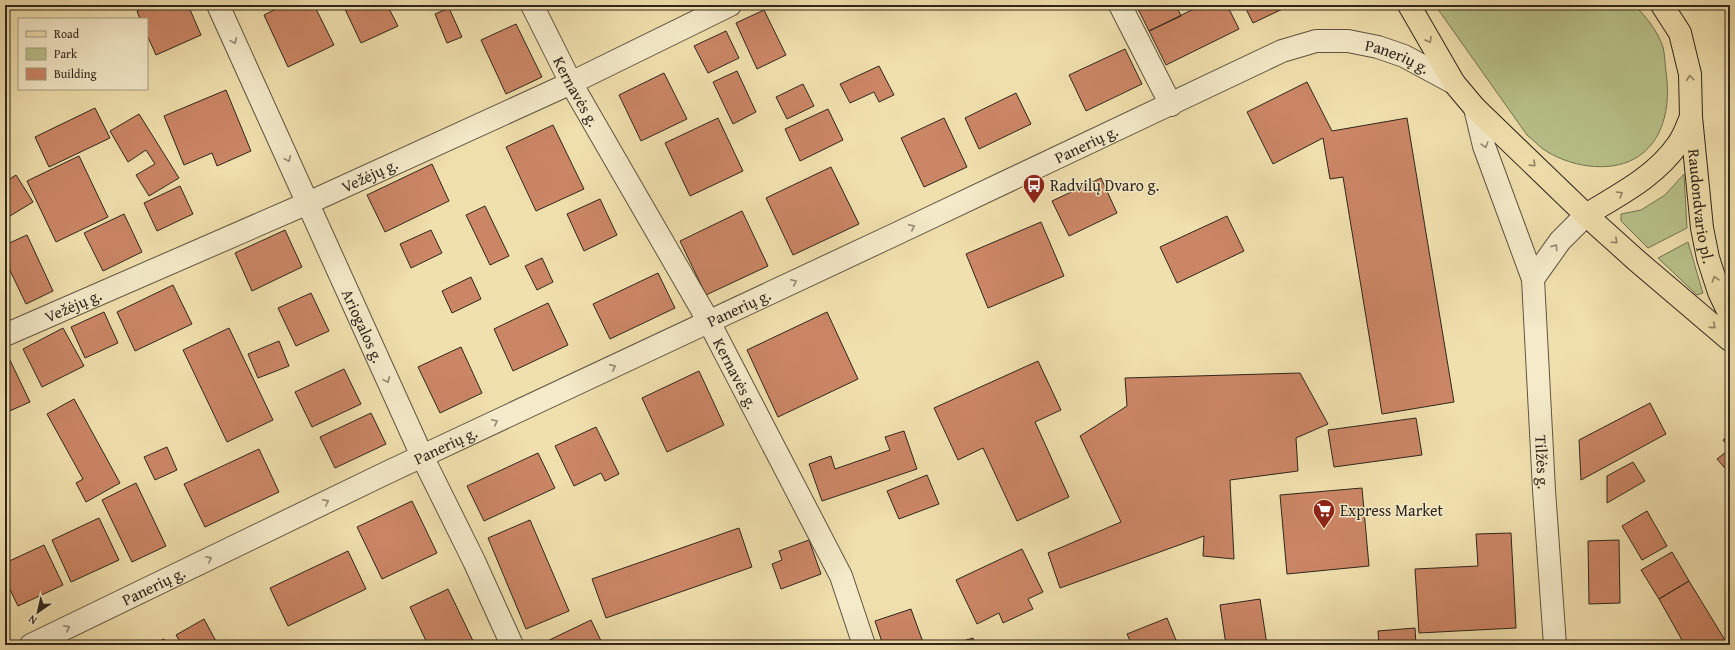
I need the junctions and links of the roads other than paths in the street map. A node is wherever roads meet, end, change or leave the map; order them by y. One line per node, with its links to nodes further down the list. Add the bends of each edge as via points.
1 (218, 5): 12 (street, Ariogalos g., one-way to 12)
2 (532, 5): 7 (street, Kernavės g.)
3 (730, 5): 7 (street, Vežėjų g.)
4 (1120, 5): 9 (street)
5 (1409, 5): 8 (main road, one-way to 8)
6 (1662, 5): 11 (main road, Raudondvario pl., one-way to 6, via 1690,74 1680,33)
7 (571, 83): 12 (street, Vežėjų g.); 16 (street, Kernavės g.)
8 (1454, 83): 9 (street, Panerių g., via 1404,56 1378,47 1348,41 1316,42 1282,51); 10 (main road)
9 (1170, 105): 16 (street, Panerių g., one-way to 9)
10 (1475, 108): 13 (main road, one-way to 13); 14 (street, Tilžės g., one-way to 14, via 1484,146)
11 (1692, 117): 13 (main road, one-way to 11, via 1643,180 1662,165 1679,143); 15 (main road, Raudondvario pl., one-way to 11, via 1708,258 1702,228)
12 (308, 203): 17 (street, Vežėjų g.); 19 (street, Ariogalos g., one-way to 19)
13 (1586, 215): 14 (street, one-way to 13, via 1560,241); 18 (main road, one-way to 18)
14 (1533, 279): 23 (street, Tilžės g.)
15 (1730, 315)
16 (709, 322): 19 (street, Panerių g., one-way to 16); 22 (street, Kernavės g., via 841,576)
17 (5, 335)
18 (1730, 340)
19 (422, 456): 20 (street, Panerių g., one-way to 19); 21 (street, Ariogalos g.)
20 (32, 645)
21 (512, 645)
22 (864, 645)
23 (1555, 645)

